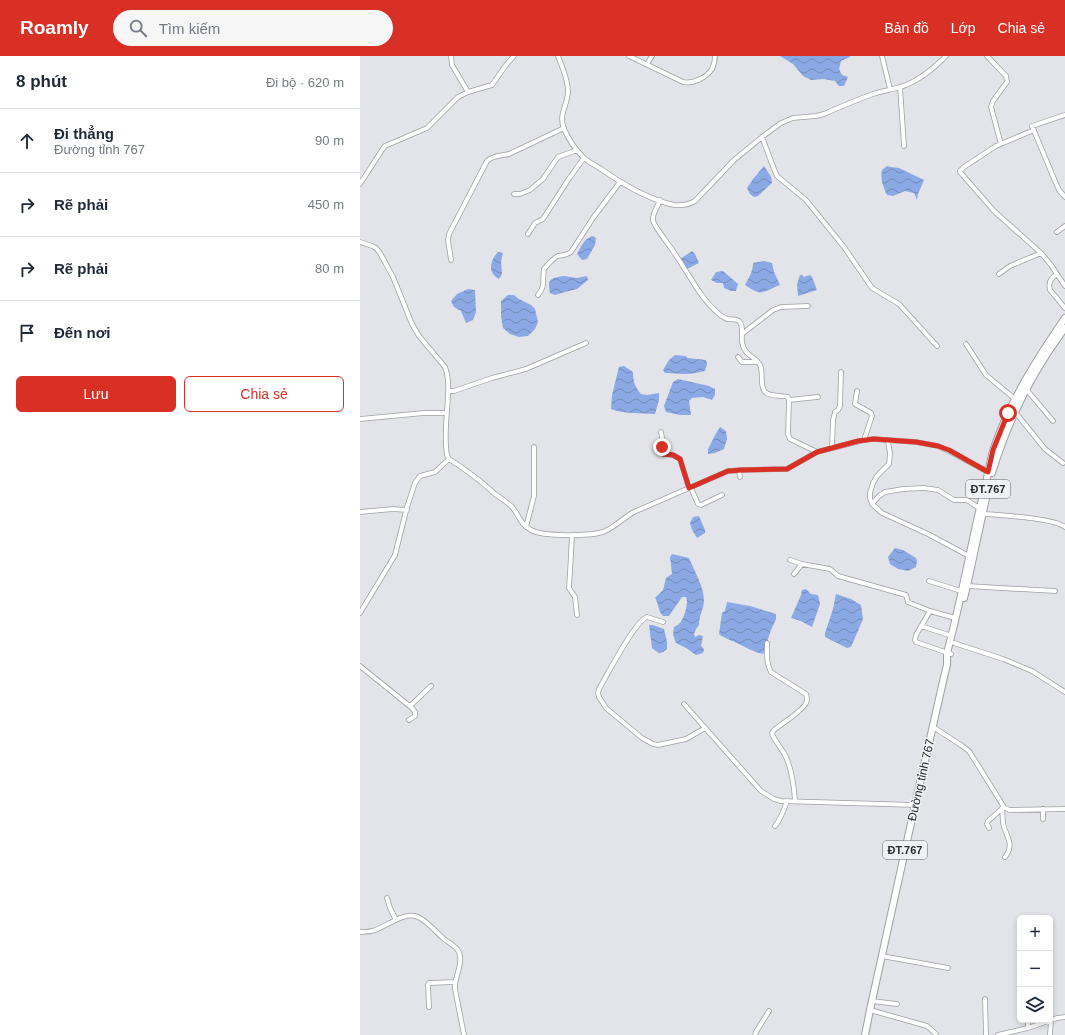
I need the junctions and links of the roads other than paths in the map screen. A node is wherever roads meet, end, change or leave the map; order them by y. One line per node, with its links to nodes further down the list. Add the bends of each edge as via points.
1 (451, 56): 13 (street, via 452,65)
2 (514, 56): 13 (street, via 492,85)
3 (558, 56): 15 (street, via 568,85 568,96 562,113)
4 (629, 56): 10 (street)
5 (652, 56): 10 (street)
6 (715, 56): 10 (street, via 711,70 700,79 687,83)
7 (882, 56): 12 (street)
8 (946, 56): 11 (street, via 925,74)
9 (987, 56): 18 (street, via 1007,80 991,107)
10 (647, 64)
11 (900, 87): 12 (street); 19 (street)
12 (890, 89): 17 (street, via 824,114 793,118 781,123)
13 (468, 92): 23 (street, via 455,99 427,128 385,146)
14 (1065, 115): 16 (street, via 1032,126)
15 (564, 128): 20 (street); 32 (street, via 509,154 493,156 487,161 449,234)
16 (1034, 130): 18 (street); 25 (street, via 1057,186)
17 (762, 137): 26 (street, via 734,160 691,203 674,205); 44 (street, via 777,176 806,200 844,247 872,288 899,304)
18 (1001, 144): 31 (street, via 960,172 994,211)
19 (904, 146)
20 (577, 150): 21 (street); 24 (street, via 558,157 543,179 530,190)
21 (584, 158): 22 (street); 29 (street, via 543,219 534,222)
22 (620, 182): 26 (street); 36 (street, via 571,252 550,261 544,269 543,288)
23 (360, 183)
24 (514, 194)
25 (1065, 197)
26 (660, 200): 41 (street, via 653,218 655,225 703,297 720,315 740,322)
27 (1065, 226): 28 (street)
28 (1057, 232)
29 (528, 234)
30 (360, 242): 49 (street, via 376,248 380,253 412,324 445,366)
31 (1042, 253): 33 (street, via 1010,266); 34 (street)
32 (451, 260)
33 (999, 274)
34 (1057, 274): 35 (street); 38 (street, via 1051,279 1049,286)
35 (1065, 286)
36 (538, 295)
37 (808, 306): 41 (street, via 781,307 773,310)
38 (1065, 308)
39 (1065, 318): 52 (main road, Đường tỉnh 767 / ĐT.767)
40 (1065, 328): 48 (main road, Đường tỉnh 767 / ĐT.767, via 1049,349)
41 (742, 334): 46 (street, via 745,350)
42 (586, 343): 49 (street, via 526,368)
43 (966, 344): 52 (street, via 986,375)
44 (937, 346)
45 (738, 357): 46 (street, via 742,362)
46 (757, 362): 53 (street, via 762,371 764,391 770,395 786,396)
47 (841, 372): 62 (street, via 840,406 833,420)
48 (1026, 389): 54 (main road, Đường tỉnh 767 / ĐT.767); 57 (street)
49 (448, 391): 55 (street)
50 (857, 391): 59 (street, via 855,404 872,416)
51 (818, 397): 53 (street)
52 (1015, 398): 67 (main road, Đường tỉnh 767 / ĐT.767, via 993,450)
53 (789, 400): 63 (street, via 790,439)
54 (1014, 412): 65 (street, via 1045,449); 67 (main road, Đường tỉnh 767 / ĐT.767)
55 (447, 413): 56 (street); 64 (street)
56 (360, 419)
57 (1053, 421)
58 (661, 432): 69 (street, via 662,453 680,459)
59 (864, 440): 60 (street); 62 (street)
60 (888, 441): 67 (street, via 938,446); 71 (street, via 889,464 874,483 870,493)
61 (534, 447): 76 (street, via 534,496)
62 (832, 447): 63 (street)
63 (817, 452): 66 (street, via 787,469)
64 (449, 459): 72 (street, via 435,472 420,476 415,482); 76 (street, via 476,477 511,507)
65 (1063, 463)
66 (739, 470): 68 (street); 69 (street, via 719,474)
67 (990, 473): 73 (main road, Đường tỉnh 767 / ĐT.767)
68 (740, 477)
69 (690, 488): 70 (street, via 696,501 701,505); 77 (street, via 634,512 604,531)
70 (722, 495)
71 (872, 504): 73 (street, via 879,496 891,490 924,488 938,490 954,500 967,500); 78 (street, via 882,513)
72 (407, 510): 74 (street); 87 (street, via 395,555)
73 (981, 511): 75 (street); 78 (main road, Đường tỉnh 767 / ĐT.767); 83 (main road, Đường tỉnh 767 / ĐT.767)
74 (360, 512)
75 (1064, 525)
76 (526, 527): 77 (street, via 538,533)
77 (572, 535): 88 (street, via 569,588 575,597)
78 (969, 556): 84 (main road, Đường tỉnh 767 / ĐT.767)
79 (790, 560): 80 (street)
80 (802, 564): 81 (street); 86 (street, via 830,569 838,576 906,595 908,602)
81 (794, 574)
82 (929, 581): 84 (street)
83 (967, 586): 85 (street); 92 (main road, Đường tỉnh 767 / ĐT.767)
84 (961, 591): 89 (main road, Đường tỉnh 767 / ĐT.767)
85 (1056, 591)
86 (930, 611): 89 (street); 91 (street)
87 (360, 613)
88 (577, 615)
89 (955, 618): 92 (main road, Đường tỉnh 767 / ĐT.767)
90 (663, 622): 102 (street, via 647,617 643,619 598,691 599,697 606,708 653,744 686,739)
91 (921, 626): 92 (street); 94 (street, via 916,635 916,642)
92 (953, 639): 94 (main road, Đường tỉnh 767 / ĐT.767); 97 (street, via 1032,671)
93 (767, 643): 104 (street, via 767,661 771,672 806,694 807,698 802,709 772,733 785,755 793,782)
94 (949, 653): 101 (main road, Đường tỉnh 767 / ĐT.767)
95 (360, 666): 99 (street)
96 (431, 686): 99 (street)
97 (1065, 692)
98 (684, 704): 102 (street)
99 (410, 706): 100 (street, via 415,716)
100 (409, 720)
101 (933, 727): 105 (main road, Đường tỉnh 767 / ĐT.767); 106 (street, via 969,752)
102 (705, 728): 103 (street, via 761,791 774,799)
103 (787, 801): 104 (street); 110 (street)
104 (795, 801): 105 (street)
105 (915, 805): 116 (main road, Đường tỉnh 767 / ĐT.767)
106 (1003, 807): 107 (street, via 1009,810); 111 (street, via 988,821); 112 (street, via 1004,826 1010,844)
107 (1043, 809): 108 (street); 109 (street)
108 (1065, 809)
109 (1043, 819)
110 (775, 826)
111 (989, 828)
112 (1005, 857)
113 (387, 898): 114 (street)
114 (396, 920): 115 (street, via 375,930); 118 (street, via 409,916 418,917 456,947 460,959)
115 (360, 932)
116 (882, 956): 117 (street); 120 (main road, Đường tỉnh 767 / ĐT.767)
117 (948, 968)
118 (455, 982): 122 (street, via 429,983); 131 (street)
119 (985, 999): 135 (street)
120 (872, 1000): 121 (street); 123 (main road, Đường tỉnh 767 / ĐT.767)
121 (898, 1004)
122 (429, 1007)
123 (870, 1010): 133 (main road, Đường tỉnh 767 / ĐT.767); 134 (street, via 927,1026)
124 (769, 1011): 132 (street)
125 (1065, 1017): 126 (street)
126 (1053, 1020)
127 (1028, 1023): 130 (street)
128 (1042, 1023): 130 (street)
129 (1051, 1023): 137 (street)
130 (1028, 1028): 136 (street)
131 (464, 1035)
132 (755, 1035)
133 (865, 1035)
134 (936, 1035)
135 (986, 1035)
136 (998, 1035)
137 (1050, 1035)

